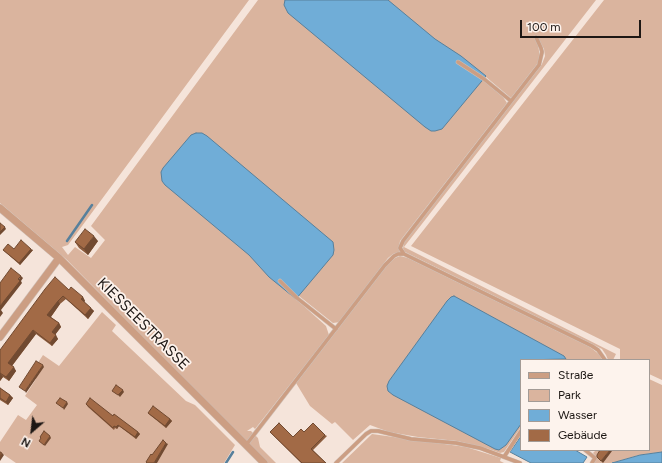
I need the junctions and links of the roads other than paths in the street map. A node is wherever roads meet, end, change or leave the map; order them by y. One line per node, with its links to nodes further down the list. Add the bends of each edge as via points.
1 (536, 37): 3 (lane, via 541,48 541,58)
2 (458, 62): 3 (lane, via 484,78)
3 (511, 101): 5 (lane, via 403,241 400,248)
4 (0, 208): 6 (street, KIESSEESTRASSE)
5 (404, 254): 8 (lane, via 389,260); 10 (lane, via 592,346)
6 (59, 258): 9 (street); 12 (street, KIESSEESTRASSE)
7 (280, 281): 8 (lane)
8 (336, 329): 12 (lane)
9 (0, 337)
10 (604, 359)
11 (520, 432): 14 (lane)
12 (246, 445): 15 (street, KIESSEESTRASSE)
13 (586, 451): 18 (lane, via 595,458)
14 (504, 456): 16 (lane, via 456,442 411,439 371,431); 17 (lane)
15 (264, 463)
16 (336, 463)
17 (520, 463)
18 (592, 463)

